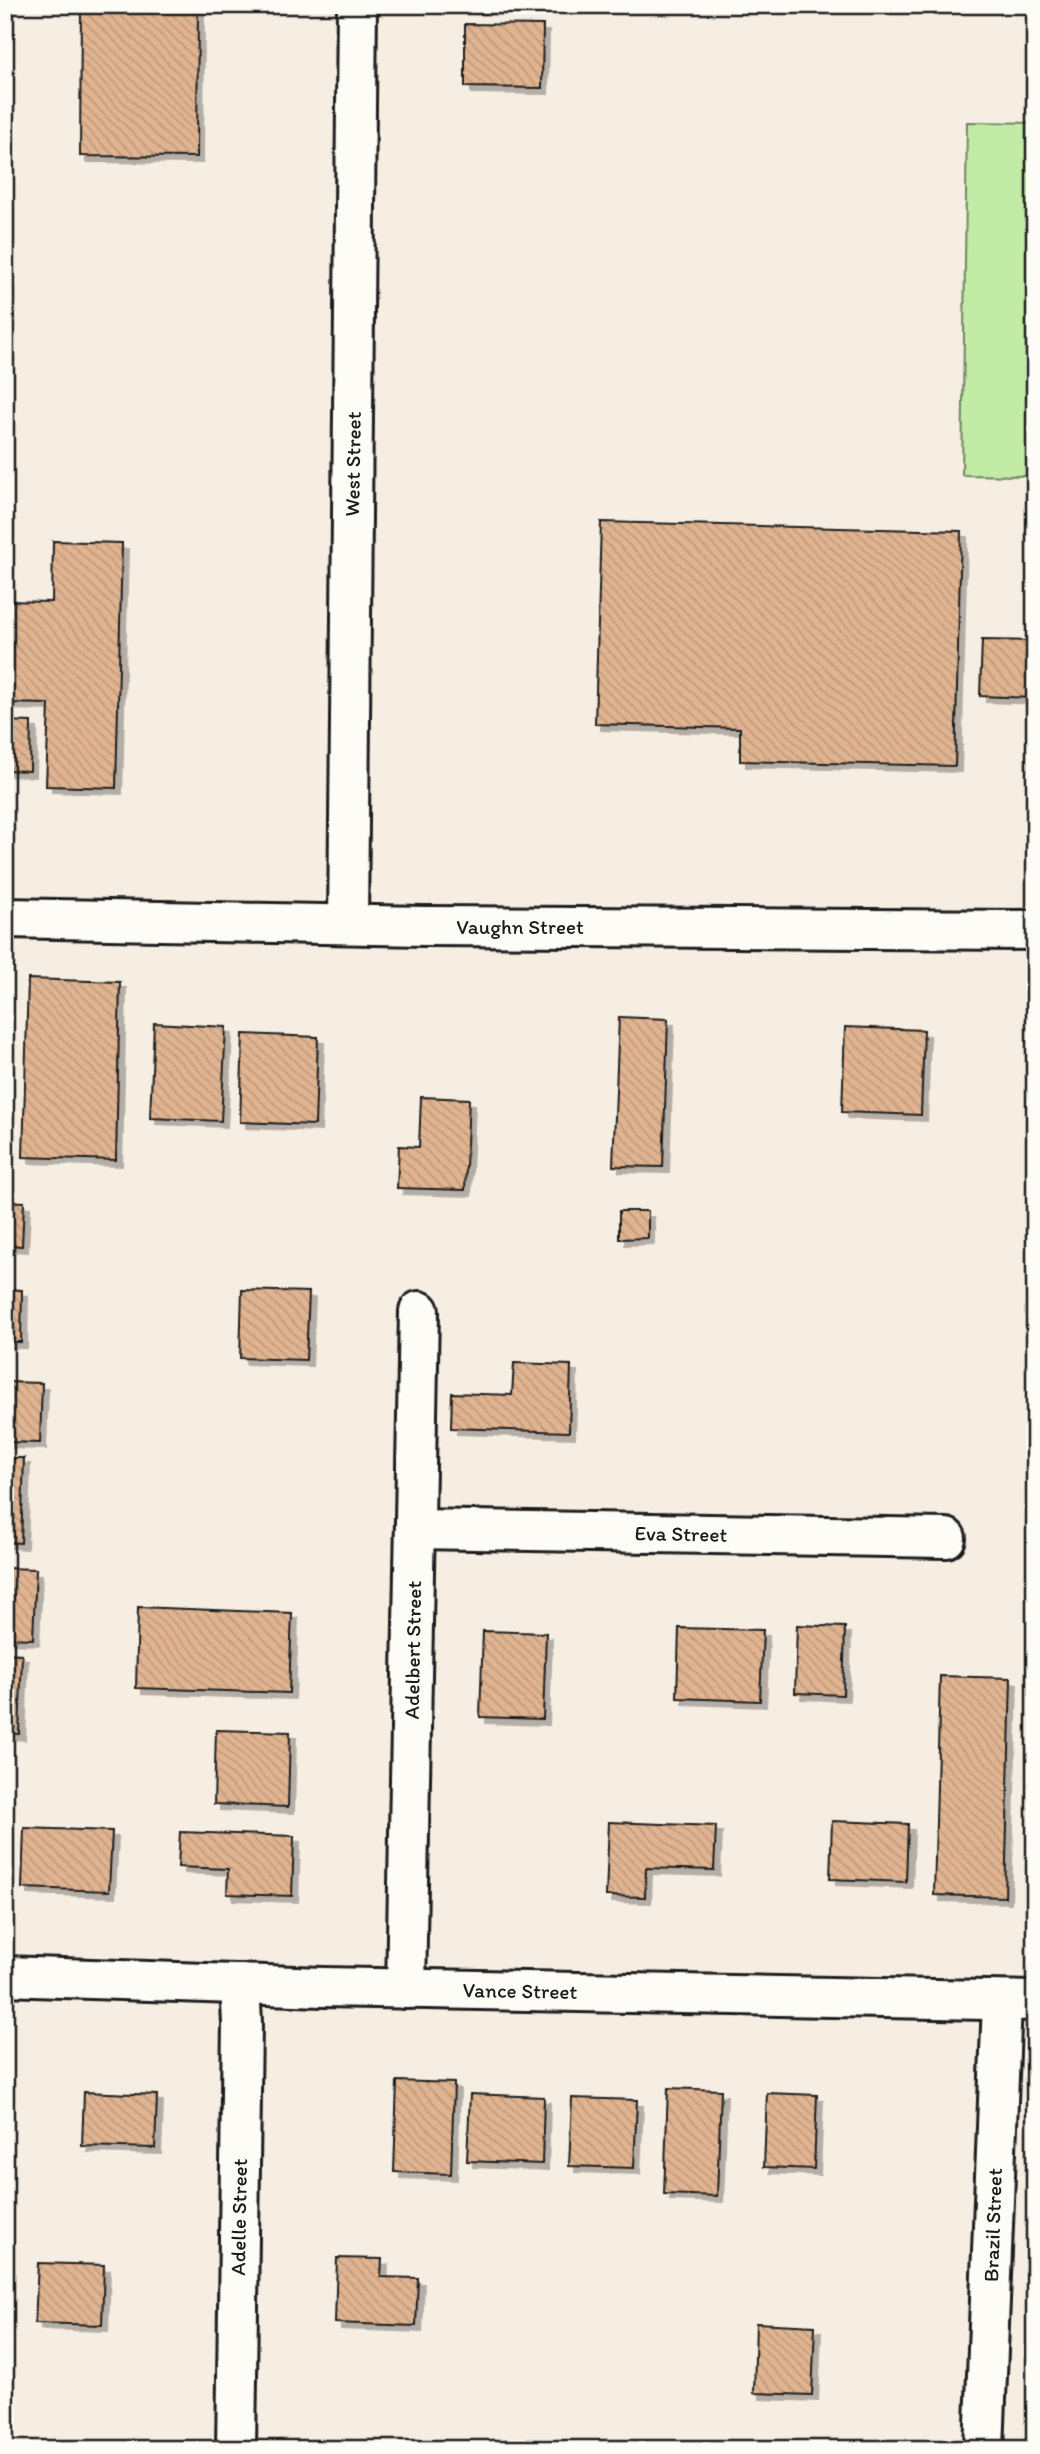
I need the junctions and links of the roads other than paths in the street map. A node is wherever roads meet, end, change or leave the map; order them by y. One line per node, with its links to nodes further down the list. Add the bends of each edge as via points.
1 (357, 5): 3 (street, West Street)
2 (5, 918): 3 (street, Vaughn Street)
3 (348, 923): 4 (street, Vaughn Street)
4 (1035, 930)
5 (419, 1311): 6 (street, Adelbert Street)
6 (416, 1529): 7 (street, Eva Street); 10 (street, Adelbert Street)
7 (946, 1538)
8 (5, 1976): 9 (street, Vance Street)
9 (240, 1984): 10 (street, Vance Street); 12 (street, Adelle Street)
10 (406, 1989): 11 (street, Vance Street)
11 (1018, 2002): 13 (street, Brazil Street)
12 (236, 2449)
13 (984, 2449)

